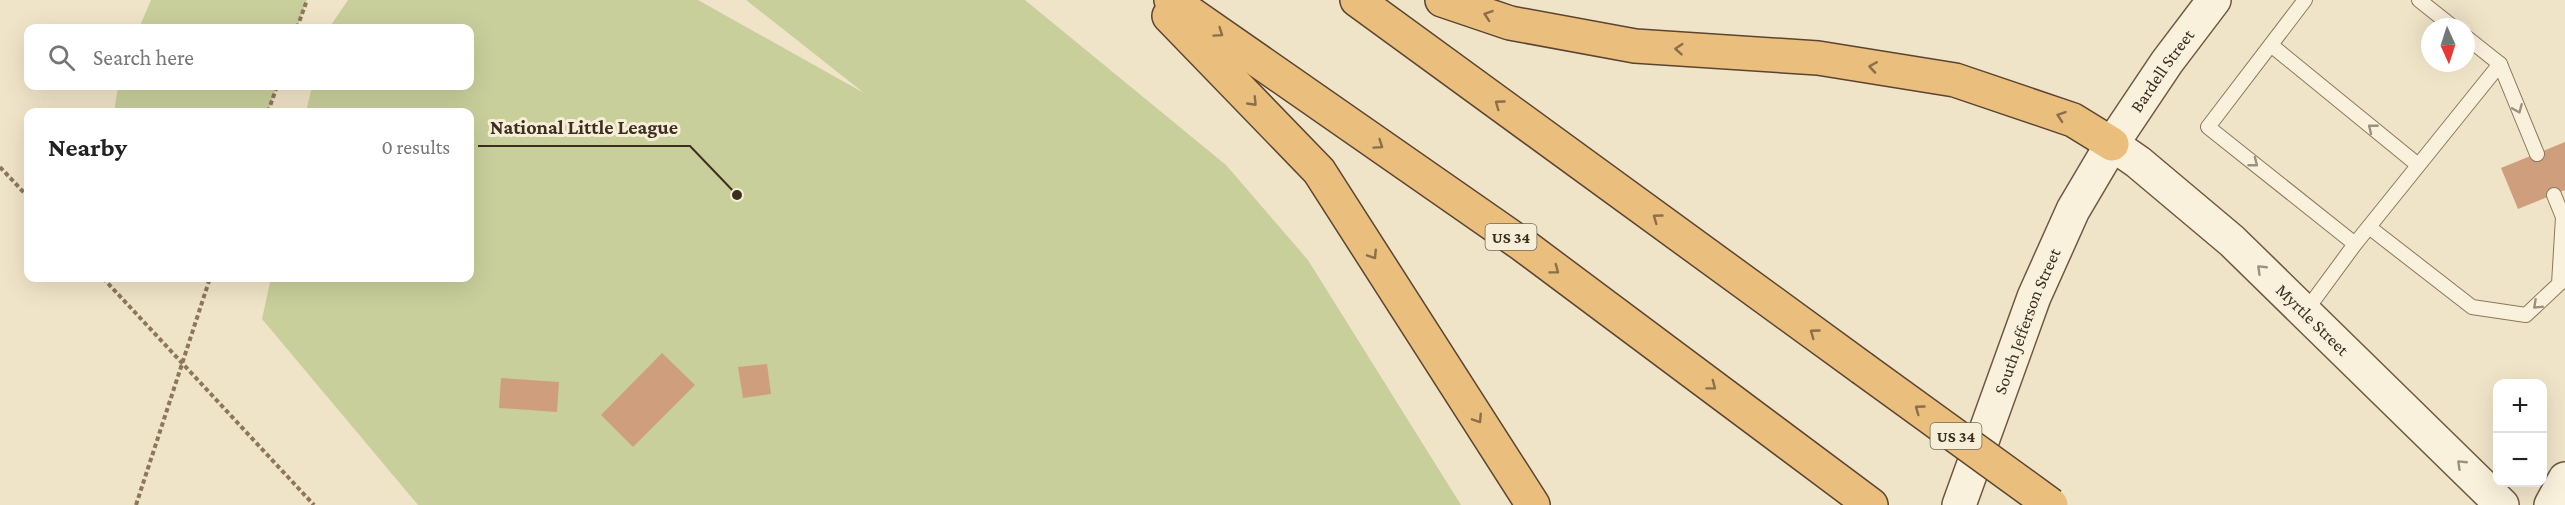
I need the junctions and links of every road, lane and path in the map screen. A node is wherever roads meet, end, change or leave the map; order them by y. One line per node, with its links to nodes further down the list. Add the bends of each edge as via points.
1 (307, 0): 10 (path)
2 (1153, 0): 31 (highway, one-way to 31, via 1319,171)
3 (1171, 0): 32 (highway, US 34, one-way to 32, via 1522,245)
4 (1357, 0): 34 (highway, US 34, one-way to 4, bridge)
5 (1443, 0): 16 (highway, one-way to 5, via 2073,120 1955,80 1818,58 1635,46 1510,23)
6 (2214, 0): 16 (main road, Bardell Street)
7 (2305, 0): 12 (lane)
8 (2419, 0): 9 (lane)
9 (2442, 18)
10 (298, 24)
11 (2475, 44): 13 (lane)
12 (2271, 45): 18 (lane, one-way to 12); 23 (lane, one-way to 23, via 2208,127)
13 (2500, 64): 17 (lane, one-way to 17); 18 (lane)
14 (276, 90): 15 (path)
15 (269, 108)
16 (2112, 144): 26 (main road, Myrtle Street, one-way to 16, via 2232,241); 33 (main road, South Jefferson Street, via 2073,210 2034,297)
17 (2537, 154)
18 (2418, 165): 22 (lane)
19 (0, 166): 20 (path)
20 (24, 193)
21 (2554, 195): 22 (lane, one-way to 22, via 2563,217 2559,284 2526,315 2472,307)
22 (2369, 227): 23 (lane)
23 (2355, 244): 26 (lane)
24 (107, 282): 27 (path)
25 (209, 282): 27 (path)
26 (2304, 312): 35 (main road, Myrtle Street, one-way to 26)
27 (181, 361): 29 (path); 30 (path)
28 (2565, 479): 36 (main road)
29 (136, 505)
30 (314, 505)
31 (1533, 505)
32 (1871, 505)
33 (1959, 505)
34 (2051, 505)
35 (2502, 505)
36 (2551, 505)

